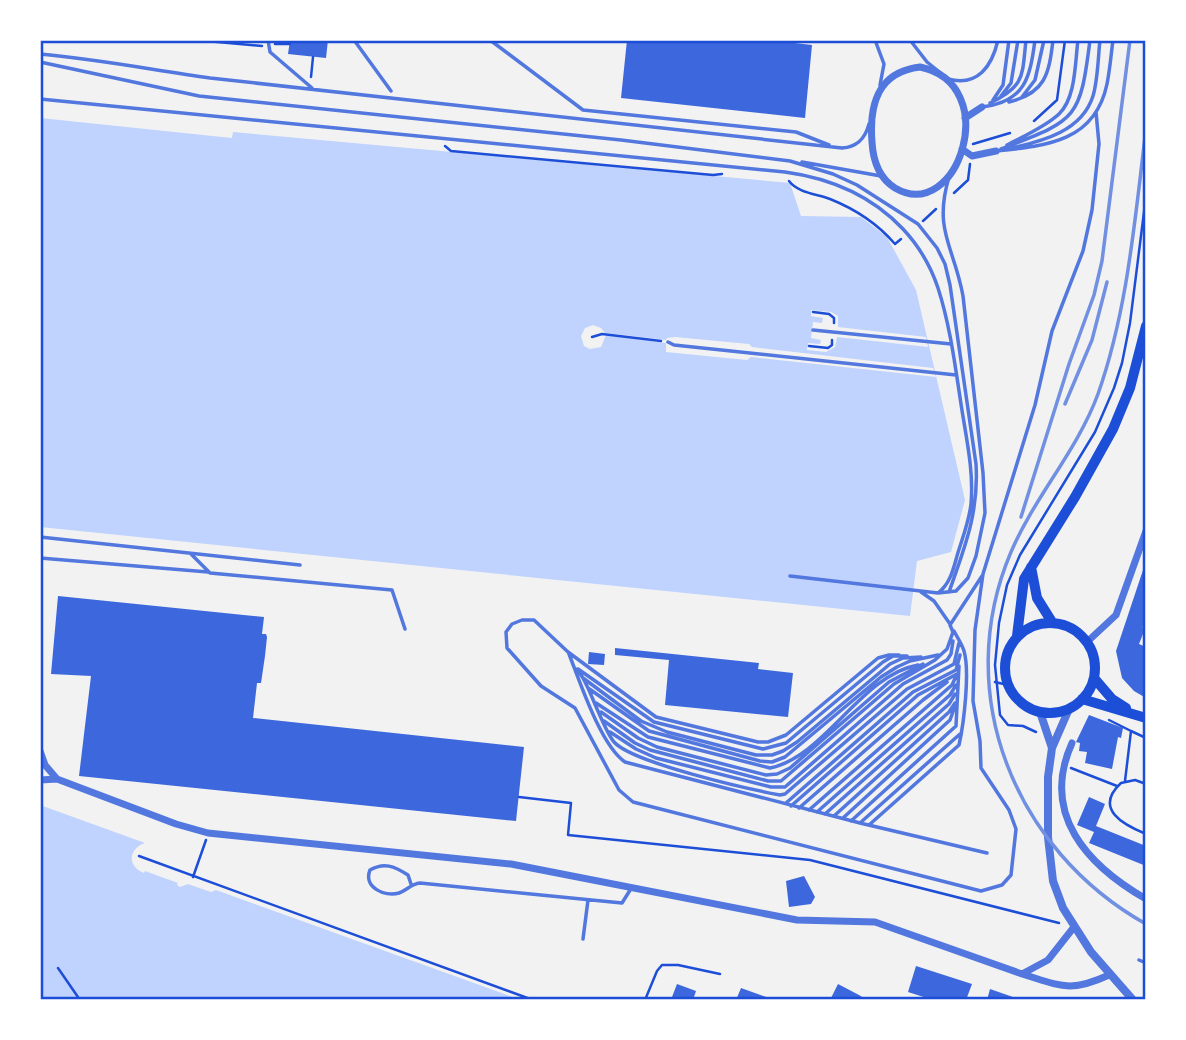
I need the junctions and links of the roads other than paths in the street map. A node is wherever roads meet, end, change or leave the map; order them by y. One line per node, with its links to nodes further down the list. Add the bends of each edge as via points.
1 (354, 40): 21 (lane)
2 (490, 40): 30 (lane, via 583,110 796,132)
3 (875, 40): 22 (lane, via 884,71)
4 (910, 40): 19 (lane)
5 (998, 40): 19 (lane, via 985,71 964,81)
6 (1009, 40): 26 (lane, via 1003,85)
7 (1018, 40): 25 (lane, via 1011,83)
8 (1026, 40): 25 (lane, via 1018,82)
9 (1035, 40): 25 (lane, via 1022,89 1009,101)
10 (1044, 40): 24 (lane, via 1035,80)
11 (1053, 40): 24 (lane, via 1045,78 1033,94)
12 (1078, 40): 32 (lane, via 1072,85 1062,110)
13 (1090, 40): 32 (lane, via 1085,86 1069,117 1058,126)
14 (1100, 40): 32 (lane, via 1093,95 1076,122 1039,142)
15 (1113, 40): 28 (lane, via 1107,84)
16 (268, 43): 20 (lane, via 270,51)
17 (40, 54): 20 (lane)
18 (40, 62): 33 (lane, via 199,96)
19 (946, 77): 22 (street, via 920,67 906,69 887,80); 29 (street, via 962,99)
20 (314, 89): 30 (lane)
21 (391, 91)
22 (877, 95): 27 (street)
23 (40, 99): 39 (lane, via 810,176 865,198 902,228 935,279)
24 (1017, 100): 25 (lane)
25 (998, 102): 26 (lane); 26 (lane)
26 (986, 105): 29 (street)
27 (873, 109): 30 (lane, via 867,133 859,142); 35 (street, via 872,153)
28 (1096, 112): 32 (lane, via 1083,127 1060,140 1041,147); 49 (lane, via 1099,144 1083,251 1052,331)
29 (965, 118): 31 (street)
30 (834, 148)
31 (962, 149): 32 (street, via 972,156); 34 (street)
32 (996, 151)
33 (790, 161): 35 (lane); 52 (lane, via 857,185 918,224 945,264 978,488 973,520)
34 (950, 174): 35 (street, via 939,188 915,194 892,186); 52 (lane, via 943,229 963,296 985,500 973,567 964,584)
35 (882, 176)
36 (1146, 326): 40 (main road)
37 (813, 330): 39 (lane)
38 (668, 342): 41 (lane)
39 (951, 344): 41 (lane)
40 (1144, 344): 47 (main road, via 1113,429)
41 (956, 375): 53 (lane, via 971,471 971,506 951,576)
42 (1146, 531): 59 (street, via 1116,615)
43 (40, 537): 44 (lane)
44 (190, 553): 46 (lane); 48 (lane)
45 (40, 558): 48 (lane)
46 (300, 565)
47 (1031, 567): 54 (main road, via 1037,598); 58 (main road, via 1021,590)
48 (210, 573): 56 (lane, via 392,590)
49 (983, 574): 55 (lane); 61 (lane, via 972,679 980,761 1016,829 1011,875 1002,886 988,891 633,802 619,790 575,708 541,685 507,648 506,632 517,622 534,620)
50 (790, 576): 51 (lane)
51 (917, 591): 53 (lane); 55 (lane, via 934,601)
52 (949, 592): 53 (lane)
53 (937, 593)
54 (1052, 622): 58 (main road, via 1033,625); 59 (main road, via 1072,628)
55 (950, 625): 57 (lane)
56 (404, 629)
57 (955, 634): 60 (lane); 62 (lane); 86 (lane, via 947,660 904,684 791,783 778,788 656,758); 87 (lane, via 965,661)
58 (1017, 636): 82 (main road, via 1005,662 1008,685 1021,702)
59 (1087, 642): 72 (main road)
60 (959, 643): 64 (lane); 86 (lane, via 954,664 908,689 785,794 649,761 614,742)
61 (568, 653): 63 (lane, via 656,717 758,742 786,735 884,656); 68 (lane); 93 (lane, via 591,709 619,758)
62 (943, 653): 66 (lane); 67 (lane)
63 (899, 655): 65 (lane); 70 (lane, via 888,659)
64 (960, 655): 69 (lane); 75 (lane, via 956,670)
65 (913, 657): 66 (lane); 70 (lane, via 898,660)
66 (926, 658): 70 (lane, via 903,663)
67 (935, 660): 70 (lane); 85 (lane, via 894,684 787,778 774,782 650,750)
68 (576, 667): 70 (lane, via 654,722 763,749 786,743); 71 (lane)
69 (958, 675): 73 (lane); 75 (lane); 95 (lane); 96 (lane); 97 (lane, via 950,695)
70 (880, 677): 71 (lane, via 797,742 764,755 651,727); 74 (lane, via 791,754 765,762 649,731); 78 (lane, via 801,753 770,768 648,737); 81 (lane, via 790,768 772,775 657,747)
71 (583, 678): 74 (lane)
72 (1094, 678): 77 (main road); 83 (main road)
73 (958, 686): 76 (lane); 98 (lane, via 939,713)
74 (588, 688): 78 (lane)
75 (915, 694): 93 (lane); 94 (lane)
76 (957, 694): 79 (lane); 99 (lane, via 953,708)
77 (1082, 699): 80 (main road); 83 (main road)
78 (594, 701): 81 (lane)
79 (956, 704): 100 (lane, via 950,720); 101 (lane, via 956,726)
80 (1069, 709): 82 (main road); 89 (street)
81 (598, 710): 85 (lane)
82 (1040, 712): 89 (street)
83 (1134, 714): 84 (main road)
84 (1146, 718)
85 (604, 721): 86 (lane)
86 (609, 731)
87 (962, 732): 102 (lane); 103 (lane, via 959,745)
88 (1072, 743): 107 (street, via 1064,765 1069,825 1105,871)
89 (1052, 748): 109 (street, via 1047,802 1049,857 1057,894)
90 (40, 751): 91 (street)
91 (57, 779): 92 (street); 106 (street, via 208,834 511,864)
92 (40, 780)
93 (785, 804): 94 (lane)
94 (791, 806): 95 (lane)
95 (799, 807): 96 (lane)
96 (809, 810): 97 (lane)
97 (817, 812): 98 (lane)
98 (825, 814): 99 (lane)
99 (834, 817): 100 (lane)
100 (843, 819): 101 (lane)
101 (851, 821): 102 (lane)
102 (860, 823): 103 (lane)
103 (869, 825): 104 (lane)
104 (987, 853)
105 (411, 884): 105 (lane, via 399,893 376,890 367,876 379,865 390,866 408,875); 108 (lane)
106 (632, 887): 108 (lane, via 622,903); 113 (street, via 797,920 874,922)
107 (1146, 899)
108 (588, 900): 110 (lane)
109 (1074, 927): 113 (street, via 1048,960); 114 (street)
110 (583, 939)
111 (1139, 960): 112 (lane)
112 (1146, 963)
113 (1021, 974): 114 (street, via 1069,988)
114 (1109, 975): 115 (street)
115 (1133, 1000)

